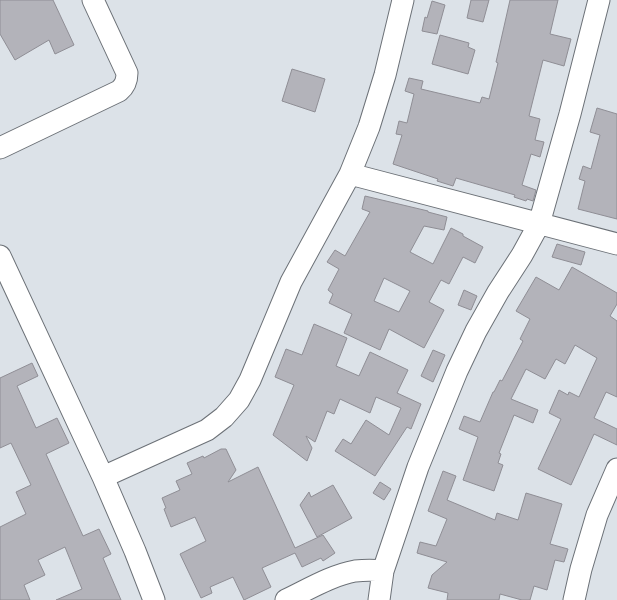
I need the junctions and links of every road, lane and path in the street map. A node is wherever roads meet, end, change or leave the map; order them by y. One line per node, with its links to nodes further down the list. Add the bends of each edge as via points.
1 (93, 0): 4 (street, via 127,73 123,88)
2 (403, 0): 5 (street, via 376,105)
3 (599, 0): 6 (street)
4 (0, 148)
5 (350, 174): 6 (street); 10 (street, via 291,282 250,380 239,400 224,418 207,430)
6 (539, 224): 7 (street); 11 (street, via 476,331 457,371 418,467)
7 (617, 244)
8 (0, 256): 10 (street)
9 (617, 469): 15 (street, via 597,515 580,569)
10 (103, 477): 12 (street, via 136,551)
11 (383, 570): 13 (street, via 355,571 341,575); 14 (street)
12 (154, 600)
13 (286, 600)
14 (379, 600)
15 (574, 600)

